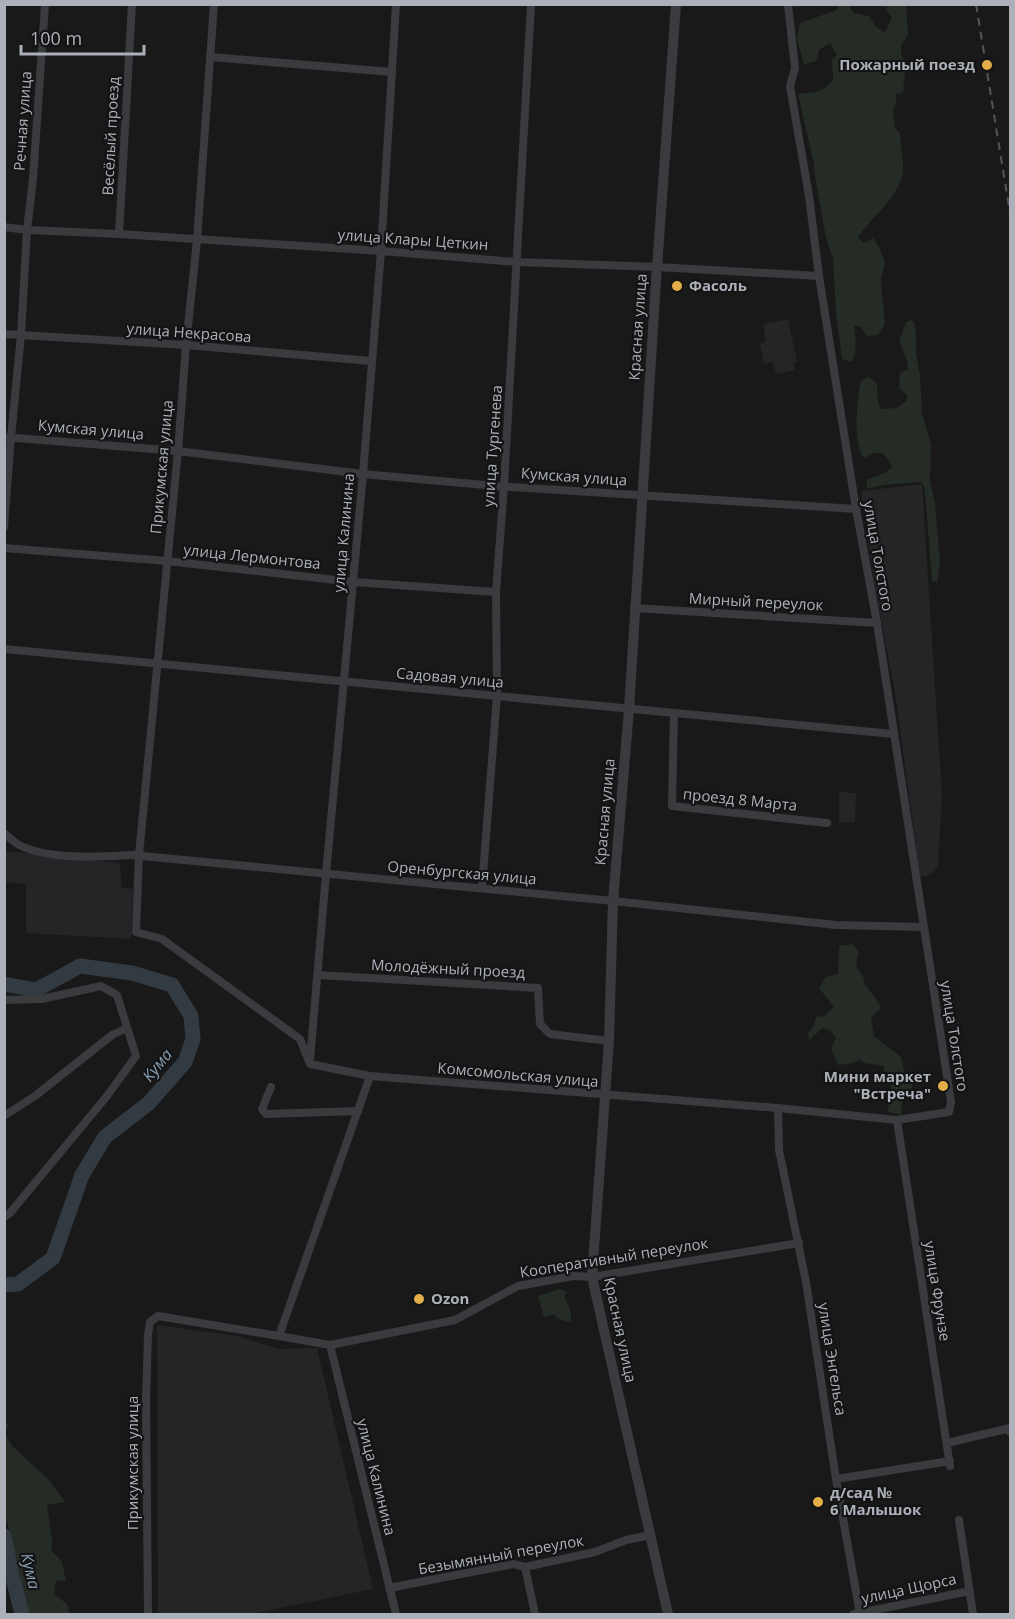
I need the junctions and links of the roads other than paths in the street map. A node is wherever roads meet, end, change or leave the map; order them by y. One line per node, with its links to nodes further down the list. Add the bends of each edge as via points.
1 (45, 4): 11 (street, Речная улица)
2 (132, 4): 12 (street, Весёлый проезд)
3 (214, 4): 8 (street, Прикумская улица)
4 (396, 4): 9 (street, улица Калинина)
5 (531, 4): 15 (street, улица Тургенева)
6 (676, 4): 16 (street, Красная улица)
7 (788, 4): 17 (street, улица Толстого, via 795,68 790,86)
8 (210, 57): 9 (street); 13 (street, Прикумская улица)
9 (392, 72): 14 (street, улица Калинина)
10 (4, 227): 11 (street, улица Клары Цеткин)
11 (27, 230): 12 (street, улица Клары Цеткин); 19 (street, Речная улица)
12 (119, 234): 13 (street, улица Клары Цеткин)
13 (197, 240): 14 (street, улица Клары Цеткин); 20 (street, Прикумская улица)
14 (381, 251): 15 (street, улица Клары Цеткин); 21 (street, улица Калинина)
15 (517, 262): 16 (street, улица Клары Цеткин); 25 (street, улица Тургенева)
16 (657, 267): 17 (street, улица Клары Цеткин); 26 (street, Красная улица)
17 (819, 276): 27 (street, улица Толстого)
18 (4, 334): 19 (street, улица Некрасова)
19 (21, 335): 20 (street, улица Некрасова); 22 (street, Речная улица)
20 (186, 345): 21 (street, улица Некрасова); 23 (street, Прикумская улица)
21 (371, 362): 24 (street, улица Калинина)
22 (8, 437): 23 (street, Кумская улица); 28 (street, Речная улица)
23 (178, 451): 24 (street, Кумская улица); 30 (street, Прикумская улица)
24 (363, 474): 25 (street, Кумская улица); 31 (street, улица Калинина)
25 (504, 486): 26 (street, Кумская улица); 32 (street, улица Тургенева)
26 (643, 496): 27 (street, Кумская улица); 33 (street, Красная улица)
27 (856, 509): 34 (street, улица Толстого)
28 (4, 527)
29 (4, 548): 30 (street, улица Лермонтова)
30 (167, 561): 31 (street, улица Лермонтова); 36 (street, Прикумская улица)
31 (354, 582): 32 (street, улица Лермонтова); 37 (street, улица Калинина)
32 (496, 592): 38 (street, улица Тургенева)
33 (634, 608): 34 (street, Мирный переулок); 39 (street, Красная улица)
34 (877, 623): 41 (street, улица Толстого)
35 (4, 649): 36 (street, Садовая улица)
36 (158, 663): 37 (street, Садовая улица); 44 (street, Прикумская улица)
37 (343, 682): 38 (street, Садовая улица); 45 (street, улица Калинина)
38 (497, 695): 39 (street, Садовая улица); 46 (street, улица Тургенева)
39 (628, 709): 40 (street, Садовая улица); 47 (street, Красная улица)
40 (674, 713): 41 (street, Садовая улица); 42 (street, проезд 8 Марта, via 672,806)
41 (894, 734): 48 (street, улица Толстого)
42 (826, 824)
43 (4, 833): 44 (street, Оренбургская улица, via 18,844 45,854)
44 (139, 855): 45 (street, Оренбургская улица); 53 (street, Прикумская улица, via 136,932 162,939 300,1039)
45 (326, 874): 46 (street, Оренбургская улица); 49 (street, улица Калинина)
46 (482, 888): 47 (street, Оренбургская улица)
47 (613, 900): 48 (street, Оренбургская улица, via 836,925); 52 (street, Красная улица)
48 (923, 927): 59 (street, улица Толстого, via 951,1102)
49 (318, 975): 52 (street, Молодёжный проезд, via 538,988 540,1024 550,1034); 53 (street, улица Калинина)
50 (4, 1000): 51 (street, via 42,999 101,986 117,995)
51 (127, 1028): 60 (street, via 112,1035); 62 (street, via 136,1056)
52 (609, 1041): 56 (street, Красная улица)
53 (310, 1064): 54 (street, Комсомольская улица)
54 (370, 1076): 56 (street, Комсомольская улица); 58 (street)
55 (271, 1087): 58 (street, via 262,1109 267,1114)
56 (605, 1095): 57 (street, Комсомольская улица); 64 (street, Красная улица)
57 (778, 1108): 61 (street, Комсомольская улица); 63 (street, улица Энгельса, via 780,1150)
58 (358, 1111): 66 (street)
59 (949, 1112): 61 (street, Комсомольская улица)
60 (4, 1116)
61 (897, 1120): 69 (street, улица Фрунзе)
62 (4, 1217)
63 (799, 1243): 64 (street, Кооперативный переулок); 70 (street, улица Энгельса)
64 (592, 1277): 67 (street, Кооперативный переулок, via 573,1276 518,1286 455,1320); 72 (street, Красная улица)
65 (158, 1317): 66 (street, Кооперативный переулок); 76 (street, Прикумская улица, via 150,1322 148,1335)
66 (279, 1336): 67 (street, Кооперативный переулок)
67 (330, 1345): 74 (street, улица Калинина)
68 (1010, 1430): 69 (street)
69 (947, 1443): 70 (street, улица Фрунзе, via 950,1463)
70 (836, 1479): 80 (street, улица Энгельса)
71 (959, 1520): 75 (street)
72 (650, 1535): 73 (street, Безымянный переулок); 79 (street, Красная улица)
73 (525, 1567): 74 (street, Безымянный переулок, via 513,1564); 78 (street)
74 (389, 1588): 77 (street, улица Калинина)
75 (970, 1591): 80 (street, улица Щорса); 81 (street)
76 (148, 1614)
77 (396, 1614)
78 (535, 1614)
79 (668, 1614)
80 (858, 1614)
81 (974, 1614)

